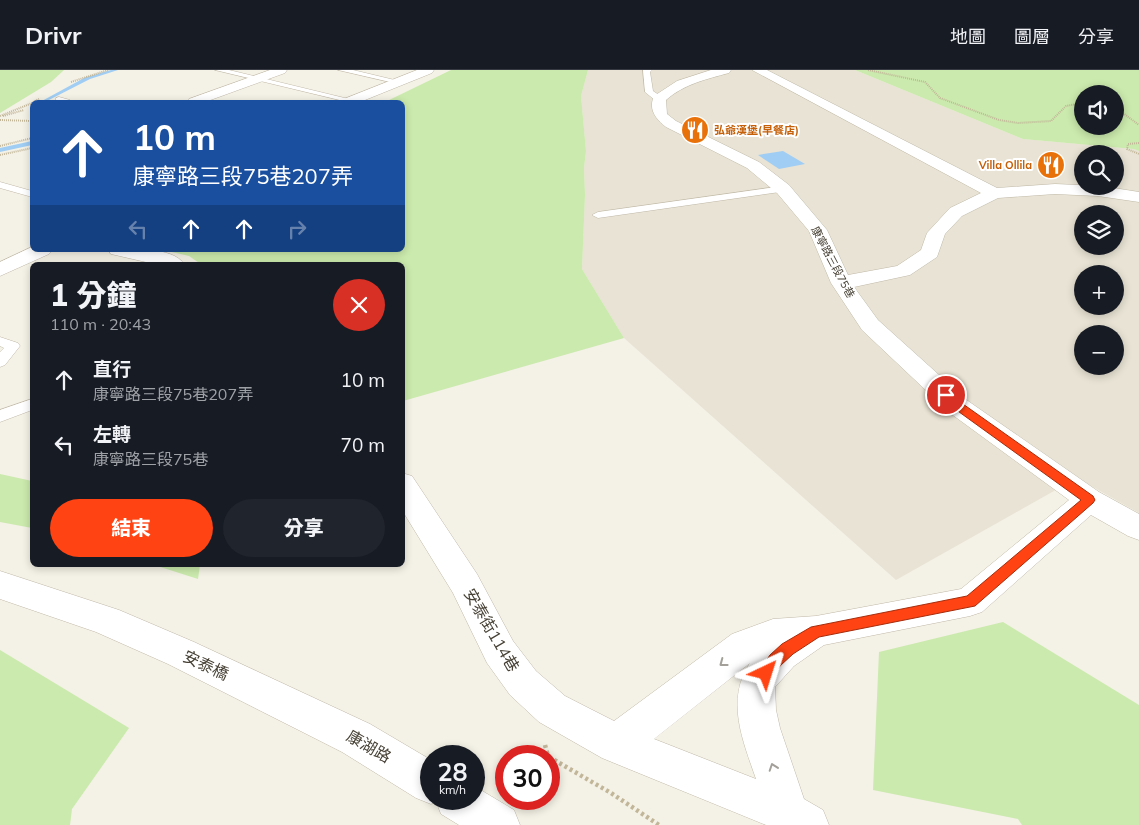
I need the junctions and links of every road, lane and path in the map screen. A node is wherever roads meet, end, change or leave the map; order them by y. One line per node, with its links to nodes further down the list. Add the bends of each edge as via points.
1 (219, 70): 9 (lane)
2 (281, 70): 9 (street)
3 (342, 70): 10 (lane)
4 (428, 70): 10 (street)
5 (648, 70): 11 (lane, via 649,92)
6 (725, 70): 11 (street, via 686,82 667,91)
7 (758, 70): 31 (street)
8 (868, 70): 16 (path, via 925,82 940,98 1000,120 1018,123 1051,121 1066,106)
9 (257, 79): 12 (street); 13 (lane)
10 (399, 82): 14 (street)
11 (659, 99): 29 (street, 康寧路三段75巷, via 660,115 671,124 753,165)
12 (206, 100)
13 (343, 100)
14 (356, 100)
15 (30, 104): 19 (path)
16 (1074, 105)
17 (24, 110): 19 (path)
18 (1124, 114): 21 (path)
19 (0, 118): 20 (path)
20 (30, 121)
21 (1139, 125)
22 (30, 138): 24 (path)
23 (1139, 143): 26 (path, via 1128,144 1127,149)
24 (0, 146)
25 (30, 148): 27 (path)
26 (1139, 154)
27 (0, 155)
28 (0, 185): 30 (lane)
29 (783, 189): 33 (lane); 38 (street, 康寧路三段75巷, via 818,230)
30 (30, 193)
31 (994, 194): 32 (street, via 1055,188); 38 (street, via 956,212 936,233 930,253 903,271)
32 (1139, 197)
33 (598, 215)
34 (38, 252): 37 (street)
35 (129, 252): 36 (street)
36 (169, 262)
37 (0, 270)
38 (841, 283): 44 (street, 康寧路三段75巷, via 870,325 959,407)
39 (0, 341): 40 (lane, via 13,346)
40 (0, 362)
41 (30, 405): 42 (lane)
42 (0, 416)
43 (405, 488): 49 (street, 安泰街114巷, via 465,584 500,652 523,683 552,709)
44 (1089, 500): 45 (street, 康寧路三段75巷); 47 (street, via 970,602)
45 (1139, 528)
46 (0, 585): 48 (street, 安泰橋, via 107,621)
47 (816, 631): 49 (street, one-way to 49, via 773,635 745,645); 53 (street, one-way to 47, via 762,735 756,702 757,685 787,649)
48 (305, 711): 51 (street, 康湖路)
49 (616, 744): 53 (street, 安泰街114巷)
50 (560, 763): 55 (path)
51 (420, 777)
52 (474, 810): 54 (street)
53 (798, 819)
54 (499, 825)
55 (659, 825)

